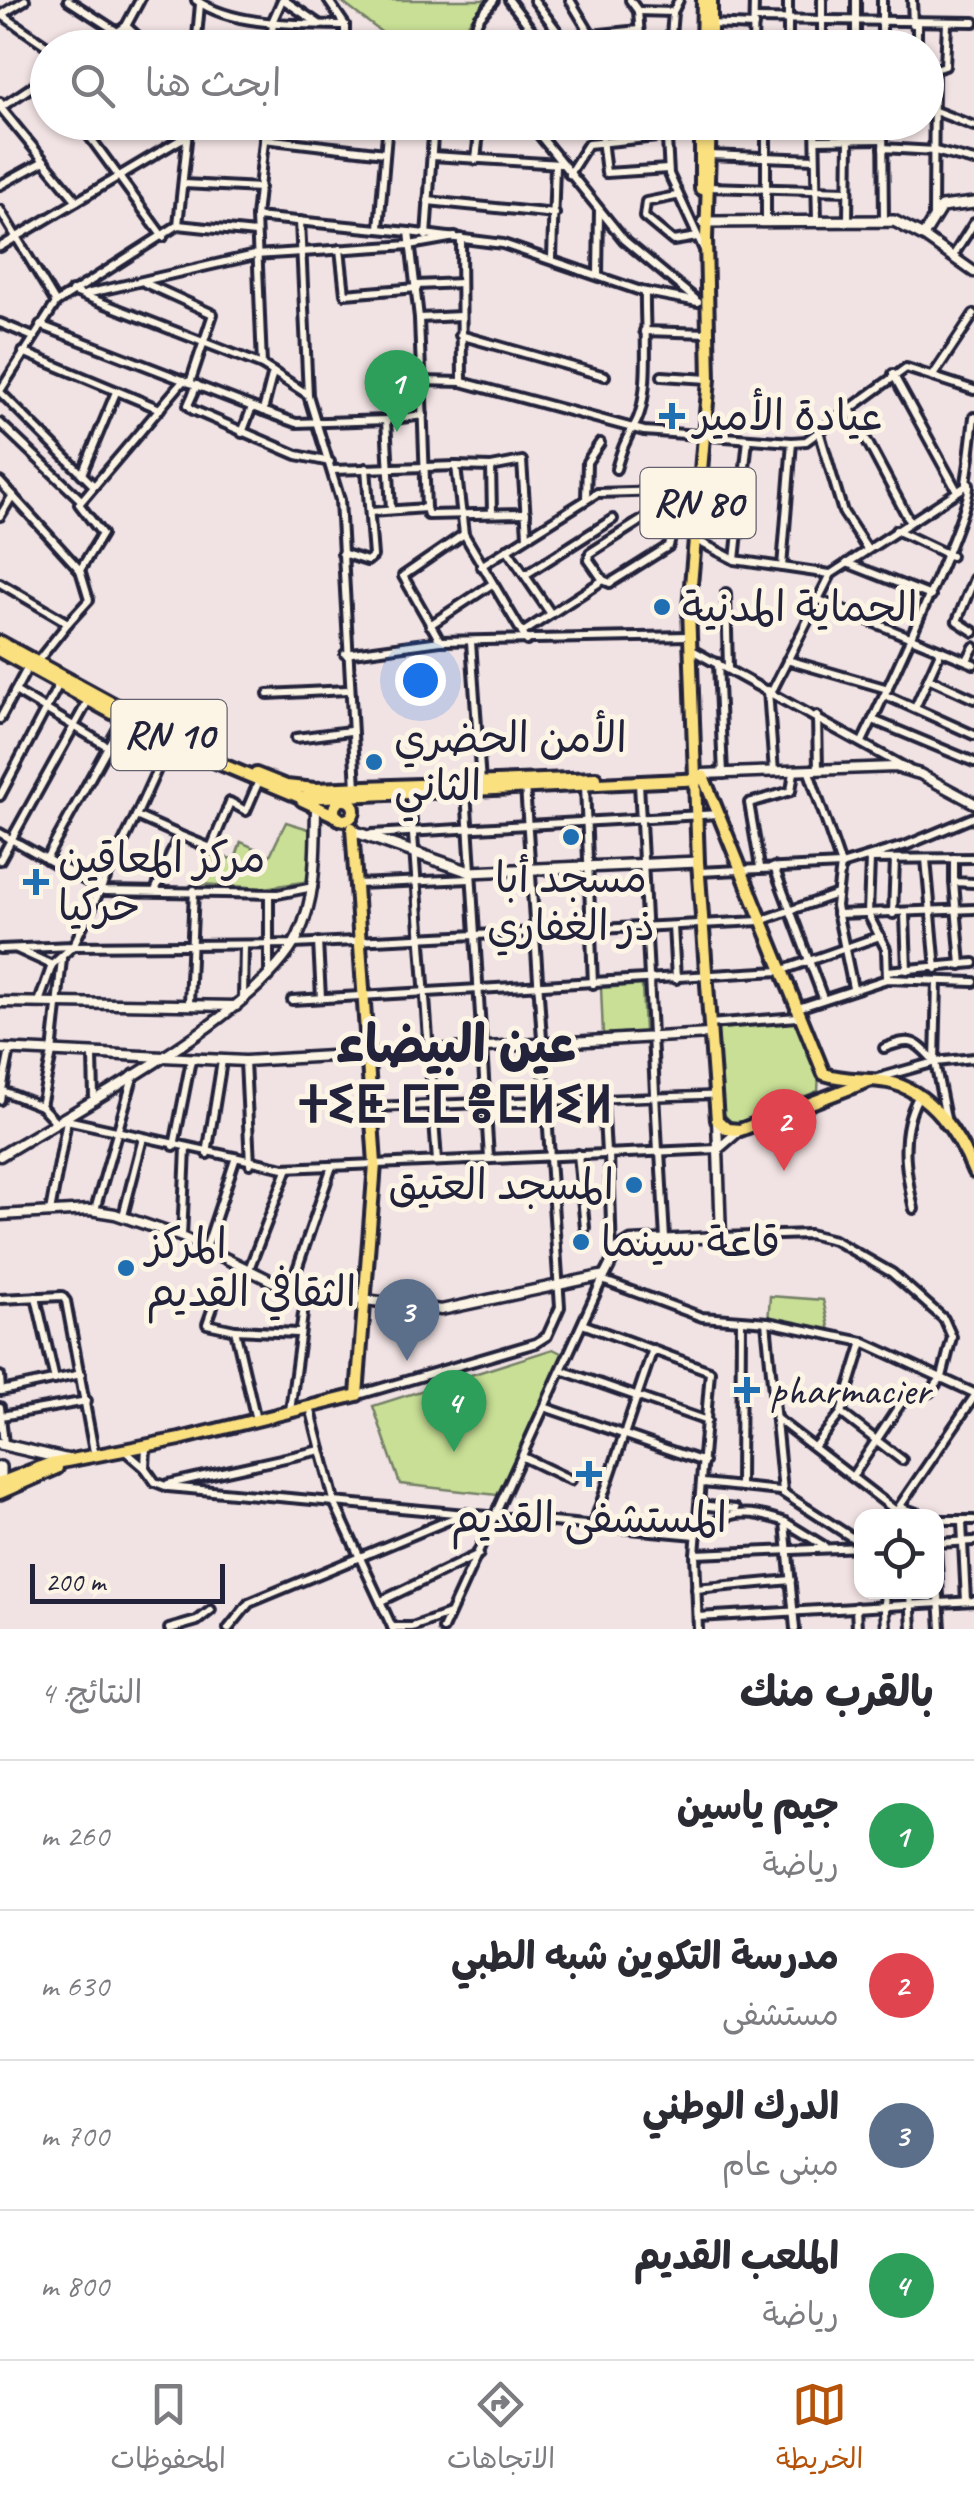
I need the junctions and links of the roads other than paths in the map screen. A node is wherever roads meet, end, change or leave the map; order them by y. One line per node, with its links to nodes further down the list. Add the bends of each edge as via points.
1 (25, 0): 24 (street)
2 (68, 0): 37 (street)
3 (140, 0): 37 (street)
4 (283, 0): 28 (street); 32 (street)
5 (328, 0): 36 (street)
6 (494, 0): 41 (street)
7 (508, 0): 42 (street)
8 (534, 0): 43 (street)
9 (583, 0): 21 (street)
10 (630, 0): 22 (street)
11 (679, 0): 23 (street)
12 (704, 0): 47 (main road)
13 (712, 0): 33 (main road)
14 (754, 0): 31 (street)
15 (788, 0): 29 (street)
16 (822, 0): 26 (street)
17 (856, 0): 27 (street)
18 (882, 0): 25 (street)
19 (912, 0): 34 (street)
20 (198, 2): 28 (street, via 225,14); 38 (street)
21 (572, 3): 44 (street)
22 (638, 12): 23 (street); 45 (street)
23 (672, 12): 46 (street)
24 (1, 16): 55 (street)
25 (881, 18): 27 (street); 34 (street); 53 (street)
26 (822, 19): 27 (street); 29 (street); 51 (street)
27 (856, 19): 52 (street)
28 (274, 20): 32 (street); 39 (street)
29 (788, 20): 31 (street); 50 (street)
30 (974, 22): 35 (street)
31 (754, 23): 33 (street); 49 (street)
32 (320, 24): 36 (street)
33 (711, 24): 48 (main road)
34 (915, 24): 35 (street); 54 (street)
35 (947, 24): 56 (street)
36 (345, 25): 40 (street)
37 (123, 30)
38 (197, 30)
39 (273, 30)
40 (345, 30)
41 (474, 30)
42 (531, 30)
43 (556, 30)
44 (588, 30)
45 (639, 30)
46 (671, 30)
47 (703, 30)
48 (711, 30)
49 (754, 30)
50 (788, 30)
51 (822, 30)
52 (856, 30)
53 (881, 30)
54 (916, 30)
55 (30, 35)
56 (944, 64)
57 (30, 88): 58 (street)
58 (1, 105): 88 (street)
59 (944, 115): 60 (street)
60 (974, 126)
61 (93, 140): 92 (street)
62 (180, 140): 92 (street)
63 (185, 140): 93 (street)
64 (264, 140): 81 (street); 95 (street)
65 (386, 140): 81 (street)
66 (433, 140): 83 (street)
67 (478, 140): 86 (street)
68 (542, 140): 89 (street)
69 (602, 140): 90 (street, via 606,173); 91 (street, via 588,144)
70 (667, 140): 90 (street)
71 (702, 140): 114 (main road, RN 80)
72 (709, 140): 82 (main road, RN 80)
73 (766, 140): 84 (street)
74 (816, 140): 85 (street)
75 (848, 140): 99 (street)
76 (855, 140): 79 (street)
77 (883, 140): 79 (street)
78 (935, 140): 80 (street)
79 (883, 144): 80 (street); 110 (street)
80 (935, 151): 87 (street); 107 (street)
81 (385, 153): 117 (street)
82 (709, 155): 84 (street); 96 (main road, RN 80)
83 (432, 156): 86 (street); 102 (street)
84 (766, 158): 85 (street); 97 (street)
85 (815, 159): 98 (street)
86 (476, 160): 89 (street)
87 (974, 161)
88 (44, 162): 94 (street); 101 (street)
89 (558, 165): 91 (street); 106 (street)
90 (668, 168): 100 (street)
91 (569, 174): 105 (street)
92 (120, 176): 101 (street); 123 (street)
93 (184, 184): 95 (street); 116 (street)
94 (0, 185)
95 (260, 188): 108 (street)
96 (708, 188): 97 (street); 114 (main road, RN 80)
97 (766, 190): 98 (street); 112 (street)
98 (815, 190): 99 (street); 113 (street)
99 (848, 191): 109 (street)
100 (676, 196): 125 (street); 125 (street, via 646,202 644,217 673,241)
101 (78, 201): 121 (street)
102 (428, 201): 106 (street); 120 (street)
103 (974, 203): 107 (main road)
104 (0, 210): 121 (street)
105 (599, 211): 135 (street); 142 (street)
106 (555, 214): 133 (street)
107 (932, 215): 122 (main road)
108 (256, 216): 111 (street); 119 (street)
109 (848, 220): 110 (main road); 113 (main road)
110 (884, 220): 122 (main road)
111 (300, 221): 117 (street); 130 (street)
112 (766, 221): 113 (main road); 114 (main road)
113 (816, 221)
114 (705, 222): 125 (main road, RN 80)
115 (974, 223): 132 (street)
116 (178, 225): 119 (street); 123 (street)
117 (379, 228): 118 (street)
118 (408, 232): 120 (street); 127 (street)
119 (254, 233): 131 (street)
120 (426, 234): 124 (street); 126 (street)
121 (16, 236): 128 (street); 143 (street)
122 (923, 236): 132 (street)
123 (163, 237): 139 (street)
124 (458, 237): 126 (street); 133 (street); 136 (street)
125 (702, 238): 144 (main road, RN 80)
126 (426, 244): 127 (street)
127 (410, 245): 129 (street); 138 (street)
128 (0, 246)
129 (340, 249): 130 (street); 138 (street, via 345,294)
130 (301, 251): 131 (street); 169 (street)
131 (255, 254): 137 (street); 156 (street)
132 (953, 256): 134 (street)
133 (552, 258): 135 (street)
134 (974, 272)
135 (598, 275): 140 (street)
136 (461, 283): 138 (street); 146 (street)
137 (145, 284): 141 (street); 154 (street, via 212,311)
138 (417, 286): 147 (street)
139 (70, 291): 141 (street); 143 (street)
140 (646, 292): 142 (street); 150 (street)
141 (86, 294): 154 (street)
142 (698, 302): 144 (street)
143 (56, 303): 149 (street)
144 (710, 314): 151 (main road, RN 80)
145 (974, 314): 159 (street)
146 (460, 316): 147 (street); 152 (street)
147 (419, 318): 163 (street)
148 (0, 323): 153 (street)
149 (40, 324): 153 (street); 165 (street)
150 (644, 330): 151 (street); 179 (street, via 647,368)
151 (710, 333): 162 (main road, RN 80)
152 (460, 335): 160 (street); 164 (street)
153 (32, 336): 155 (street)
154 (206, 342): 156 (street); 165 (street)
155 (23, 352): 167 (street); 168 (street)
156 (262, 365): 157 (street)
157 (273, 372): 169 (street); 173 (street)
158 (894, 374): 159 (street, via 906,368); 170 (street); 198 (street)
159 (934, 374): 166 (street)
160 (605, 376)
161 (662, 376): 162 (street)
162 (710, 379): 182 (main road, RN 80)
163 (421, 381): 164 (street); 174 (street)
164 (462, 382): 179 (street)
165 (190, 383): 171 (street); 172 (street); 181 (street, via 189,407)
166 (974, 390)
167 (0, 391): 194 (street)
168 (116, 392): 172 (street); 194 (street)
169 (308, 395): 177 (street)
170 (849, 406): 180 (street); 213 (street)
171 (252, 407): 173 (street); 181 (street)
172 (160, 409): 197 (street)
173 (263, 411): 177 (street, via 296,423)
174 (422, 415): 176 (street); 187 (street)
175 (974, 417): 186 (street)
176 (386, 420): 177 (street); 190 (street)
177 (316, 422): 188 (street)
178 (0, 423): 203 (street)
179 (635, 426): 182 (street); 193 (street, via 625,436)
180 (819, 431): 184 (street); 219 (street, via 843,512)
181 (242, 433): 188 (street)
182 (706, 437): 183 (street); 199 (main road, RN 80)
183 (748, 439): 184 (street); 222 (street)
184 (792, 442): 225 (street)
185 (600, 443): 202 (street, via 586,462)
186 (971, 455): 196 (street)
187 (424, 465): 189 (street); 190 (street); 205 (street)
188 (331, 466): 192 (street); 220 (street, via 340,500)
189 (456, 466): 191 (street); 210 (street)
190 (389, 467): 192 (street); 206 (street)
191 (491, 467): 208 (street, via 522,461); 209 (street)
192 (366, 468): 207 (street)
193 (616, 469)
194 (82, 474): 197 (street)
195 (0, 482): 201 (street)
196 (966, 484): 198 (street); 204 (street)
197 (93, 485): 203 (street)
198 (956, 489): 213 (street)
199 (700, 490): 200 (street); 217 (main road, RN 80)
200 (682, 493): 202 (street, via 602,492); 230 (street, via 669,546 610,583); 230 (street, via 590,553)
201 (13, 495): 211 (street); 226 (street)
202 (586, 499): 216 (street)
203 (81, 500): 226 (street, via 80,511 102,534)
204 (974, 500): 221 (street)
205 (426, 508): 206 (street); 210 (street, via 428,516)
206 (391, 510): 207 (street)
207 (370, 512): 220 (street, via 372,559)
208 (526, 512): 209 (street); 216 (street)
209 (492, 513): 210 (street)
210 (460, 514): 215 (street)
211 (0, 516)
212 (612, 519): 228 (street)
213 (909, 520): 214 (street)
214 (896, 530): 219 (street); 221 (street)
215 (464, 534): 224 (street); 238 (street, via 403,576)
216 (527, 535): 218 (street)
217 (694, 538): 222 (street); 246 (main road, RN 80)
218 (506, 548): 224 (street); 228 (street)
219 (866, 549): 223 (street)
220 (341, 553): 250 (street)
221 (950, 556): 234 (street)
222 (735, 560): 225 (street)
223 (847, 563): 227 (street); 234 (street)
224 (481, 566): 232 (street)
225 (782, 567): 227 (street)
226 (80, 570): 237 (street, via 89,600)
227 (831, 574): 235 (street)
228 (525, 575): 236 (street)
229 (974, 579): 239 (street, via 956,622)
230 (602, 580): 236 (street)
231 (0, 583): 237 (street)
232 (492, 584): 238 (street); 240 (street)
233 (726, 593): 255 (street)
234 (931, 596): 241 (street)
235 (817, 599): 241 (street); 251 (street)
236 (550, 614): 240 (street)
237 (68, 623): 253 (street)
238 (430, 625): 243 (street)
239 (974, 632)
240 (522, 633): 245 (street)
241 (912, 637): 248 (street); 261 (street)
242 (0, 642): 253 (main road, RN 10)
243 (440, 642): 244 (street); 250 (street)
244 (472, 642): 245 (street); 286 (street)
245 (527, 642): 246 (street)
246 (689, 642): 254 (street); 283 (main road, RN 80)
247 (974, 647): 252 (street)
248 (941, 650): 252 (street); 256 (street)
249 (0, 651): 253 (main road, RN 10)
250 (345, 654): 258 (street)
251 (787, 660): 259 (street); 261 (street)
252 (970, 662)
253 (32, 663): 257 (main road, RN 10); 260 (street); 263 (main road, RN 10)
254 (718, 663): 255 (street); 284 (street)
255 (728, 668): 259 (street)
256 (928, 678): 264 (street); 265 (street)
257 (60, 684): 263 (main road, RN 10); 266 (street)
258 (347, 690): 262 (street); 272 (street)
259 (770, 690): 267 (street); 282 (street)
260 (15, 692): 266 (street); 268 (street)
261 (886, 692): 265 (street); 270 (street)
262 (268, 694)
263 (90, 697): 269 (main road, RN 10); 271 (street); 295 (main road, RN 10, via 276,783)
264 (974, 699)
265 (915, 708): 273 (street)
266 (46, 710): 271 (street); 292 (street)
267 (817, 716): 276 (street); 281 (street)
268 (0, 719)
269 (123, 719): 275 (main road, RN 10); 277 (street)
270 (873, 720): 276 (street); 278 (street)
271 (74, 726): 277 (street); 309 (street)
272 (350, 731): 274 (street); 295 (street)
273 (974, 735)
274 (296, 738)
275 (169, 742): 285 (main road, RN 10); 298 (street)
276 (862, 742): 279 (street)
277 (108, 746): 313 (street)
278 (974, 762)
279 (909, 770): 281 (street); 294 (street)
280 (794, 772): 281 (street); 282 (street); 323 (street, via 791,791 749,802)
281 (814, 772): 320 (street)
282 (774, 774): 284 (street)
283 (700, 775): 284 (street); 287 (main road, RN 10); 288 (main road, RN 10); 297 (main road); 299 (main road)
284 (723, 775)
285 (258, 783): 293 (main road, RN 10); 308 (street, via 246,810 230,802 211,848)
286 (481, 783): 288 (main road, RN 10); 295 (main road, RN 10)
287 (639, 783): 289 (main road, RN 10); 301 (street)
288 (525, 784): 289 (main road, RN 10); 290 (main road, RN 10); 303 (street)
289 (585, 785): 302 (street)
290 (466, 791): 291 (main road, RN 10); 304 (street)
291 (410, 794): 295 (main road, RN 10); 305 (street)
292 (0, 796)
293 (297, 797): 295 (main road, RN 10); 296 (main road)
294 (974, 803)
295 (349, 805): 296 (main road); 307 (main road); 331 (main road)
296 (316, 808): 332 (street)
297 (719, 814): 299 (street); 326 (main road)
298 (136, 816): 308 (street); 334 (street)
299 (696, 817): 301 (street); 322 (main road)
300 (974, 817): 318 (street)
301 (640, 819): 302 (street); 319 (street)
302 (586, 820): 303 (street); 321 (street)
303 (528, 822): 304 (street); 325 (street)
304 (467, 826): 305 (street); 327 (street)
305 (412, 830): 307 (street); 310 (street)
306 (0, 833): 309 (street)
307 (372, 834): 310 (main road)
308 (179, 835): 335 (street)
309 (12, 840): 313 (street); 317 (street)
310 (414, 851): 327 (main road); 328 (street)
311 (954, 858): 312 (street); 316 (street); 329 (street)
312 (974, 858)
313 (46, 859): 334 (street)
314 (870, 859): 315 (street); 318 (street); 343 (street)
315 (895, 859): 316 (street); 344 (street)
316 (926, 859): 341 (street)
317 (0, 860)
318 (853, 861): 320 (street)
319 (644, 865): 321 (main road); 322 (main road); 349 (street)
320 (840, 865): 324 (street); 337 (street)
321 (590, 867): 325 (main road); 350 (street)
322 (698, 867): 326 (street); 347 (main road)
323 (760, 867): 324 (street); 326 (street)
324 (774, 867): 338 (street)
325 (531, 870): 327 (main road); 351 (street)
326 (739, 870): 346 (main road)
327 (470, 875): 328 (street); 352 (street)
328 (416, 881): 331 (street); 353 (street)
329 (954, 882): 330 (street); 340 (street)
330 (974, 883)
331 (357, 884): 355 (main road)
332 (313, 887): 336 (street); 359 (street)
333 (194, 890): 335 (street); 336 (street); 357 (street)
334 (104, 891): 335 (street); 361 (street)
335 (155, 891)
336 (269, 894): 358 (street)
337 (837, 894): 338 (street); 342 (street)
338 (788, 909): 346 (street); 366 (street)
339 (974, 909): 340 (street)
340 (956, 911): 341 (street); 368 (street)
341 (930, 913): 345 (street); 370 (street)
342 (838, 914): 343 (street); 362 (street)
343 (868, 914): 344 (street); 354 (street)
344 (894, 914): 345 (street)
345 (905, 914): 371 (street)
346 (760, 921): 347 (street); 372 (main road)
347 (703, 924): 348 (street); 374 (main road)
348 (674, 926): 349 (street); 376 (street)
349 (647, 927): 350 (street); 378 (street)
350 (592, 929): 351 (street); 380 (street)
351 (534, 931): 352 (street); 381 (street)
352 (476, 932): 353 (street); 383 (street)
353 (420, 934): 355 (street); 384 (street)
354 (880, 936): 362 (street); 373 (street)
355 (360, 938): 356 (street); 385 (main road)
356 (318, 942): 359 (street); 386 (street)
357 (194, 944): 360 (street); 361 (street); 392 (street)
358 (268, 944): 359 (street); 360 (street); 375 (street)
359 (294, 944): 375 (street)
360 (244, 945): 393 (street)
361 (73, 946): 364 (street); 365 (street)
362 (844, 946): 366 (street); 382 (street)
363 (0, 948): 364 (street)
364 (16, 949): 369 (street)
365 (62, 957): 369 (street); 391 (street)
366 (808, 960): 372 (street); 387 (street)
367 (974, 964): 368 (street)
368 (961, 965): 370 (street)
369 (52, 966): 390 (street)
370 (936, 969): 371 (street)
371 (907, 970): 373 (street)
372 (780, 971): 374 (street); 394 (main road)
373 (887, 975): 377 (street); 382 (street)
374 (706, 978): 376 (street); 395 (main road)
375 (269, 979): 393 (street)
376 (676, 980): 378 (street)
377 (937, 981): 379 (street); 410 (street)
378 (649, 982): 380 (street); 396 (street)
379 (974, 982)
380 (594, 984): 381 (street)
381 (539, 986): 383 (street); 397 (street)
382 (853, 988): 387 (street)
383 (479, 989): 384 (street); 398 (street)
384 (424, 992): 385 (street); 401 (street)
385 (364, 996): 386 (street); 404 (main road)
386 (321, 998): 388 (street)
387 (822, 998): 394 (street)
388 (292, 1000)
389 (0, 1002): 390 (street)
390 (39, 1002): 391 (street)
391 (59, 1002): 392 (street); 402 (street)
392 (190, 1003): 393 (street)
393 (240, 1004): 405 (street)
394 (796, 1013): 395 (street); 412 (main road)
395 (708, 1029): 396 (street); 415 (main road)
396 (651, 1039): 397 (street); 416 (street)
397 (543, 1045): 398 (street); 422 (street)
398 (483, 1048): 401 (street); 424 (street)
399 (884, 1048): 410 (street, via 916,1040)
400 (5, 1049): 402 (street); 414 (street)
401 (428, 1052): 404 (street); 423 (street)
402 (52, 1053): 403 (street); 425 (street)
403 (93, 1056): 405 (street); 418 (street)
404 (367, 1056): 409 (street); 426 (main road)
405 (159, 1057): 407 (street); 411 (street)
406 (974, 1058): 410 (street)
407 (190, 1060): 408 (street); 433 (street)
408 (222, 1061): 409 (street); 438 (street)
409 (244, 1061): 445 (street)
410 (935, 1062): 413 (street); 429 (street)
411 (134, 1073): 418 (street); 431 (street)
412 (824, 1074): 413 (main road); 419 (main road)
413 (871, 1080): 417 (main road); 419 (main road)
414 (0, 1090): 421 (street); 425 (street)
415 (714, 1095): 416 (street); 428 (main road)
416 (656, 1096): 420 (street); 436 (street)
417 (918, 1096): 429 (main road); 450 (street, via 906,1124)
418 (94, 1098): 427 (street)
419 (821, 1098): 430 (main road)
420 (604, 1099): 422 (street); 437 (street)
421 (0, 1100)
422 (547, 1101): 424 (street); 441 (street)
423 (432, 1104): 424 (street); 426 (street); 444 (street)
424 (487, 1104): 442 (street)
425 (41, 1106): 427 (street)
426 (371, 1107): 446 (main road)
427 (61, 1120): 431 (street); 440 (street); 452 (street)
428 (717, 1120): 430 (main road); 435 (street)
429 (948, 1124): 449 (main road)
430 (740, 1130): 435 (street)
431 (119, 1132): 432 (street); 451 (street)
432 (143, 1138): 433 (street); 454 (street)
433 (174, 1146): 434 (street)
434 (186, 1148): 438 (street); 457 (street)
435 (718, 1149): 436 (street); 456 (street)
436 (659, 1151): 437 (street); 458 (street)
437 (608, 1153): 439 (street); 460 (street)
438 (207, 1154): 443 (street)
439 (578, 1154): 441 (street); 455 (street)
440 (0, 1156)
441 (550, 1156): 442 (street); 463 (street)
442 (489, 1158): 444 (street)
443 (235, 1160): 445 (street); 459 (street)
444 (436, 1160): 446 (street)
445 (250, 1164): 448 (street)
446 (374, 1164): 447 (street); 468 (main road)
447 (332, 1166): 448 (street); 464 (street)
448 (288, 1168): 461 (street)
449 (974, 1172)
450 (914, 1209)
451 (95, 1210): 452 (street); 454 (street)
452 (50, 1212): 453 (street)
453 (0, 1216)
454 (123, 1216): 457 (street)
455 (585, 1228)
456 (721, 1236): 458 (street); 480 (street, via 818,1235 874,1261 949,1325)
457 (182, 1237): 459 (street)
458 (665, 1238): 460 (street, via 622,1244)
459 (206, 1248): 461 (street)
460 (612, 1261): 462 (street)
461 (249, 1269): 464 (street)
462 (604, 1277): 463 (street); 470 (street, via 688,1313); 472 (street)
463 (561, 1286): 468 (street, via 451,1310); 483 (street, via 555,1322 536,1343)
464 (290, 1290): 468 (street)
465 (218, 1296): 473 (street, via 207,1324)
466 (36, 1298): 467 (street); 478 (street, via 66,1301); 481 (street)
467 (0, 1299)
468 (363, 1302): 483 (main road)
469 (304, 1314): 474 (street)
470 (741, 1320): 471 (street); 515 (street)
471 (766, 1322): 475 (street); 495 (street)
472 (585, 1325): 476 (street); 477 (street)
473 (235, 1330): 474 (street); 496 (street)
474 (298, 1333): 492 (street)
475 (863, 1342): 480 (street); 486 (street)
476 (652, 1349): 485 (street); 497 (street, via 709,1370)
477 (564, 1371): 485 (street); 491 (street)
478 (81, 1374): 481 (street); 488 (street)
479 (0, 1376): 482 (street)
480 (942, 1376): 484 (street); 487 (street, via 922,1396)
481 (55, 1380): 482 (street)
482 (1, 1390): 489 (street)
483 (356, 1395): 490 (main road)
484 (974, 1395): 522 (street)
485 (635, 1398): 497 (street); 498 (street)
486 (844, 1400): 487 (street); 493 (street)
487 (903, 1400): 499 (street)
488 (87, 1401): 494 (street); 505 (street)
489 (1, 1407): 494 (street)
490 (310, 1408): 492 (main road); 504 (street)
491 (546, 1408): 498 (street); 506 (street)
492 (290, 1412): 496 (main road)
493 (840, 1413): 499 (street); 502 (street)
494 (1, 1416): 500 (street)
495 (776, 1419): 502 (street); 518 (street)
496 (256, 1420): 501 (main road)
497 (708, 1420): 509 (street)
498 (623, 1434): 509 (street); 530 (street)
499 (878, 1442): 507 (street); 512 (street)
500 (2, 1445): 508 (main road)
501 (146, 1446): 503 (main road); 511 (street)
502 (814, 1448): 512 (street)
503 (124, 1450): 505 (main road); 511 (street)
504 (321, 1450): 516 (street); 519 (street)
505 (95, 1457): 508 (main road)
506 (523, 1457): 513 (street); 525 (street)
507 (902, 1460)
508 (76, 1461): 517 (main road, via 46,1465)
509 (704, 1462): 514 (street)
510 (0, 1467): 517 (main road)
511 (145, 1468): 516 (street)
512 (852, 1477): 521 (street)
513 (571, 1480)
514 (702, 1483): 515 (street); 520 (street)
515 (740, 1485): 518 (street)
516 (162, 1486): 519 (street)
517 (0, 1487)
518 (784, 1492): 532 (street)
519 (335, 1504): 524 (street); 541 (street)
520 (700, 1505): 523 (street); 531 (street)
521 (893, 1509)
522 (897, 1509)
523 (741, 1510): 528 (street); 531 (street)
524 (468, 1512): 525 (street); 541 (street)
525 (496, 1514): 530 (street); 539 (street)
526 (974, 1520): 529 (street)
527 (944, 1521): 529 (street)
528 (784, 1522): 537 (street); 538 (street)
529 (962, 1522): 533 (street)
530 (594, 1523): 531 (street)
531 (696, 1535): 540 (street)
532 (854, 1540)
533 (964, 1541): 534 (street); 535 (street); 548 (street)
534 (974, 1541)
535 (944, 1544)
536 (854, 1545): 537 (street)
537 (826, 1547): 538 (street)
538 (788, 1548): 540 (street); 542 (street)
539 (480, 1554): 547 (street); 555 (street)
540 (694, 1554): 543 (street)
541 (363, 1560): 547 (street); 559 (street, via 249,1604)
542 (791, 1580): 543 (street); 554 (street)
543 (696, 1588): 556 (street)
544 (884, 1599): 551 (street)
545 (911, 1599): 550 (street)
546 (940, 1599): 549 (street)
547 (381, 1601): 557 (street)
548 (970, 1601): 549 (street)
549 (940, 1602): 550 (street); 566 (street)
550 (911, 1604): 551 (street); 565 (street)
551 (885, 1606): 552 (street); 564 (street)
552 (856, 1608): 554 (street); 563 (street)
553 (211, 1610): 558 (street, via 197,1622)
554 (794, 1612): 556 (street); 562 (street)
555 (450, 1614): 557 (street); 560 (street)
556 (698, 1617): 561 (street)
557 (393, 1628)
558 (170, 1629)
559 (228, 1629)
560 (443, 1629)
561 (698, 1629)
562 (795, 1629)
563 (857, 1629)
564 (886, 1629)
565 (912, 1629)
566 (941, 1629)

